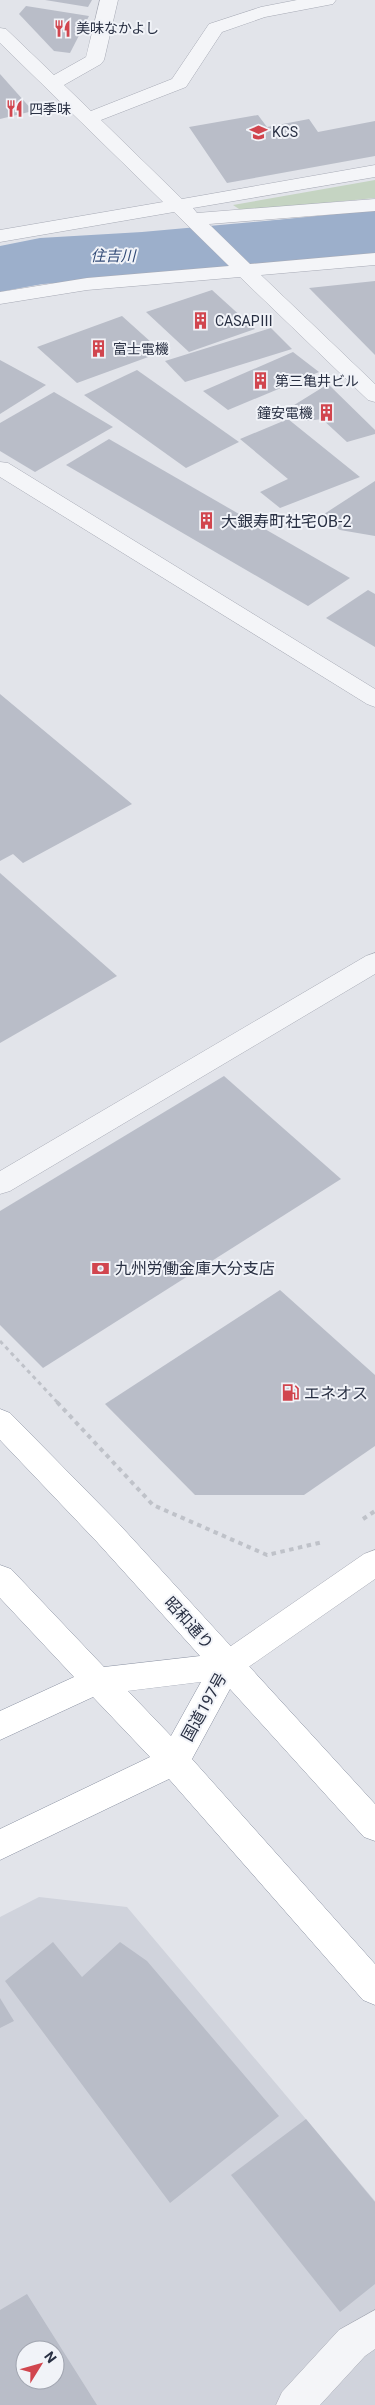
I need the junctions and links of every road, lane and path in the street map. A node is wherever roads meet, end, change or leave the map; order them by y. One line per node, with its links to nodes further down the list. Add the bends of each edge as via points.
1 (109, 0): 4 (street, via 95,60)
2 (327, 0): 5 (street, via 261,12 215,28 179,83)
3 (0, 33): 4 (street)
4 (53, 84): 5 (street)
5 (88, 119): 8 (street)
6 (375, 171): 8 (street)
7 (375, 205): 8 (street, via 308,212)
8 (185, 213): 9 (street); 11 (street)
9 (0, 236)
10 (375, 259): 11 (street)
11 (240, 264): 12 (street); 13 (street)
12 (0, 298)
13 (375, 396)
14 (0, 468): 15 (street)
15 (375, 699)
16 (375, 962): 17 (street)
17 (0, 1184)
18 (0, 1341): 22 (path, via 153,1506 267,1556)
19 (0, 1421): 25 (main road, 昭和通り, via 108,1533)
20 (375, 1511): 21 (path)
21 (360, 1521)
22 (331, 1540)
23 (375, 1563): 25 (main road)
24 (0, 1578): 26 (main road)
25 (226, 1666): 26 (main road, 国道197号); 28 (main road, 国道197号); 29 (main road, 昭和通り)
26 (97, 1681): 27 (main road, 国道197号); 28 (main road)
27 (0, 1726)
28 (174, 1761): 30 (main road); 31 (main road)
29 (375, 1827)
30 (0, 1844)
31 (375, 1989)
32 (375, 2328): 33 (street, via 352,2342)
33 (295, 2405)

